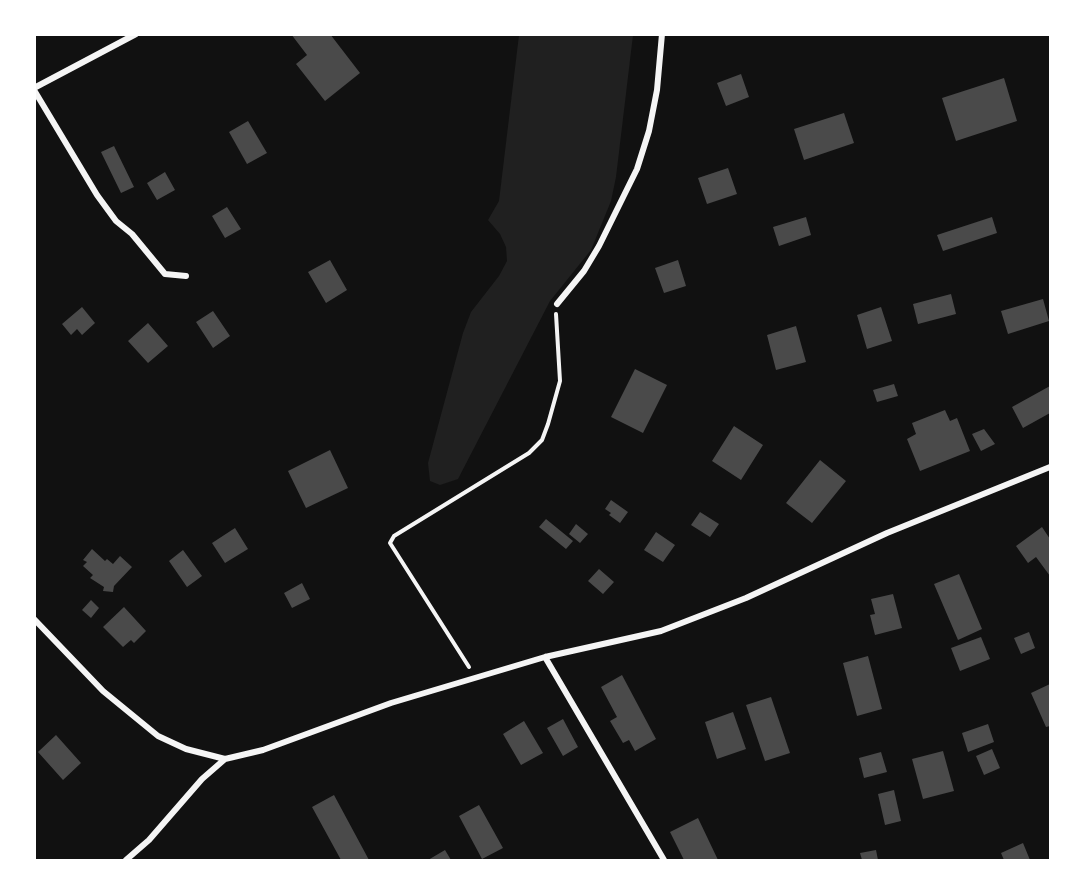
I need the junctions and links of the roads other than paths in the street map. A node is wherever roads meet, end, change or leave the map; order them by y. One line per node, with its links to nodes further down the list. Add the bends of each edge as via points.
1 (136, 34): 3 (street)
2 (662, 34): 5 (street, via 657,90 638,169 599,246)
3 (34, 89): 4 (street, via 116,221 165,274)
4 (186, 276)
5 (557, 304)
6 (1050, 467): 8 (street, via 661,631)
7 (34, 619): 9 (street, via 103,691 158,736 186,749)
8 (545, 657): 9 (street); 11 (street)
9 (225, 759): 10 (street)
10 (126, 861)
11 (664, 861)

